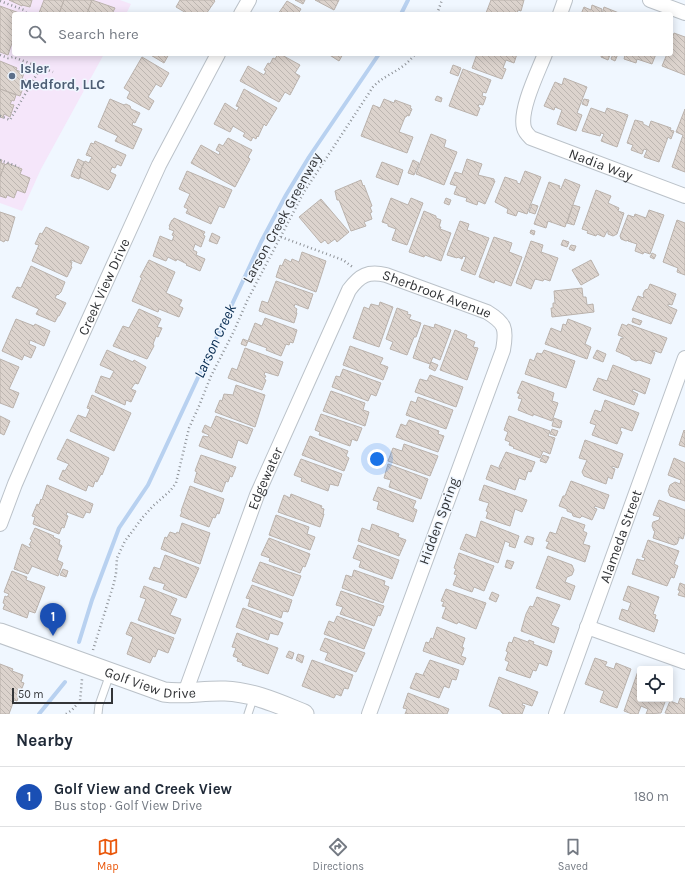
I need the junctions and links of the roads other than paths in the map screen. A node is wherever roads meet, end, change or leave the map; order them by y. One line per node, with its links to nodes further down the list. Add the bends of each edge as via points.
1 (249, 0): 4 (street)
2 (565, 0): 5 (street)
3 (650, 0): 6 (street)
4 (242, 12)
5 (561, 12)
6 (685, 13)
7 (217, 56): 13 (street, Creek View Drive, via 159,165 35,438)
8 (544, 56): 9 (street, Nadia Way, via 523,115 524,131 531,138)
9 (685, 196)
10 (365, 275): 11 (street, Sherbrook Avenue, via 375,272 386,275 487,312 499,319); 18 (street, Edgewater, via 349,290 257,495)
11 (504, 328): 23 (street, Hidden Spring, via 503,350)
12 (685, 358): 14 (street, Alameda Street)
13 (0, 524)
14 (587, 627): 16 (street); 24 (street, Alameda Street)
15 (0, 633): 17 (street, Golf View Drive)
16 (685, 662)
17 (110, 673): 18 (street, Golf View Drive, via 164,692); 20 (lane)
18 (185, 694): 19 (street, Golf View Drive, via 226,691)
19 (254, 696): 21 (lane); 22 (street, Golf View Drive)
20 (98, 714)
21 (248, 714)
22 (304, 714)
23 (369, 714)
24 (556, 714)

